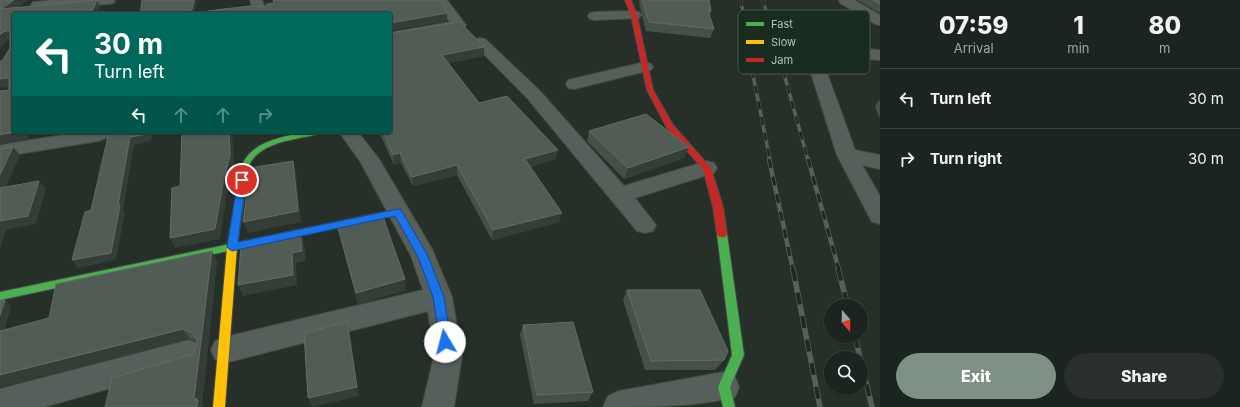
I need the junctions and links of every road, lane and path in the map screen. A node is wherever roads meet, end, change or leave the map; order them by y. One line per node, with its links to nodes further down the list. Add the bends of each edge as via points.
1 (108, 0): 6 (street)
2 (256, 0): 8 (street)
3 (440, 0): 13 (street, via 459,25)
4 (628, 0): 11 (street)
5 (845, 0): 7 (street)
6 (38, 6)
7 (862, 10)
8 (260, 12)
9 (870, 15): 12 (street)
10 (595, 16): 11 (street)
11 (634, 16): 17 (street)
12 (880, 21)
13 (392, 37)
14 (480, 42): 27 (street, via 534,95)
15 (870, 54): 16 (street)
16 (880, 55)
17 (645, 67): 19 (street); 26 (street, via 650,90 670,126)
18 (819, 74): 24 (street)
19 (574, 84)
20 (98, 134): 23 (street)
21 (308, 134): 31 (street, via 260,149 249,156 244,167)
22 (350, 134): 28 (street, via 369,159)
23 (0, 152)
24 (847, 155): 25 (street); 29 (street)
25 (880, 162)
26 (707, 168): 27 (street); 36 (street, via 718,207 738,355)
27 (620, 195): 30 (street)
28 (398, 212): 31 (street); 33 (street, via 422,256)
29 (880, 216)
30 (645, 225)
31 (232, 247): 32 (street); 34 (street)
32 (0, 296)
33 (439, 297): 34 (street); 39 (street, via 448,356)
34 (225, 350): 38 (street)
35 (189, 353): 37 (street)
36 (726, 397): 40 (street)
37 (0, 404)
38 (219, 407)
39 (438, 407)
40 (619, 407)

